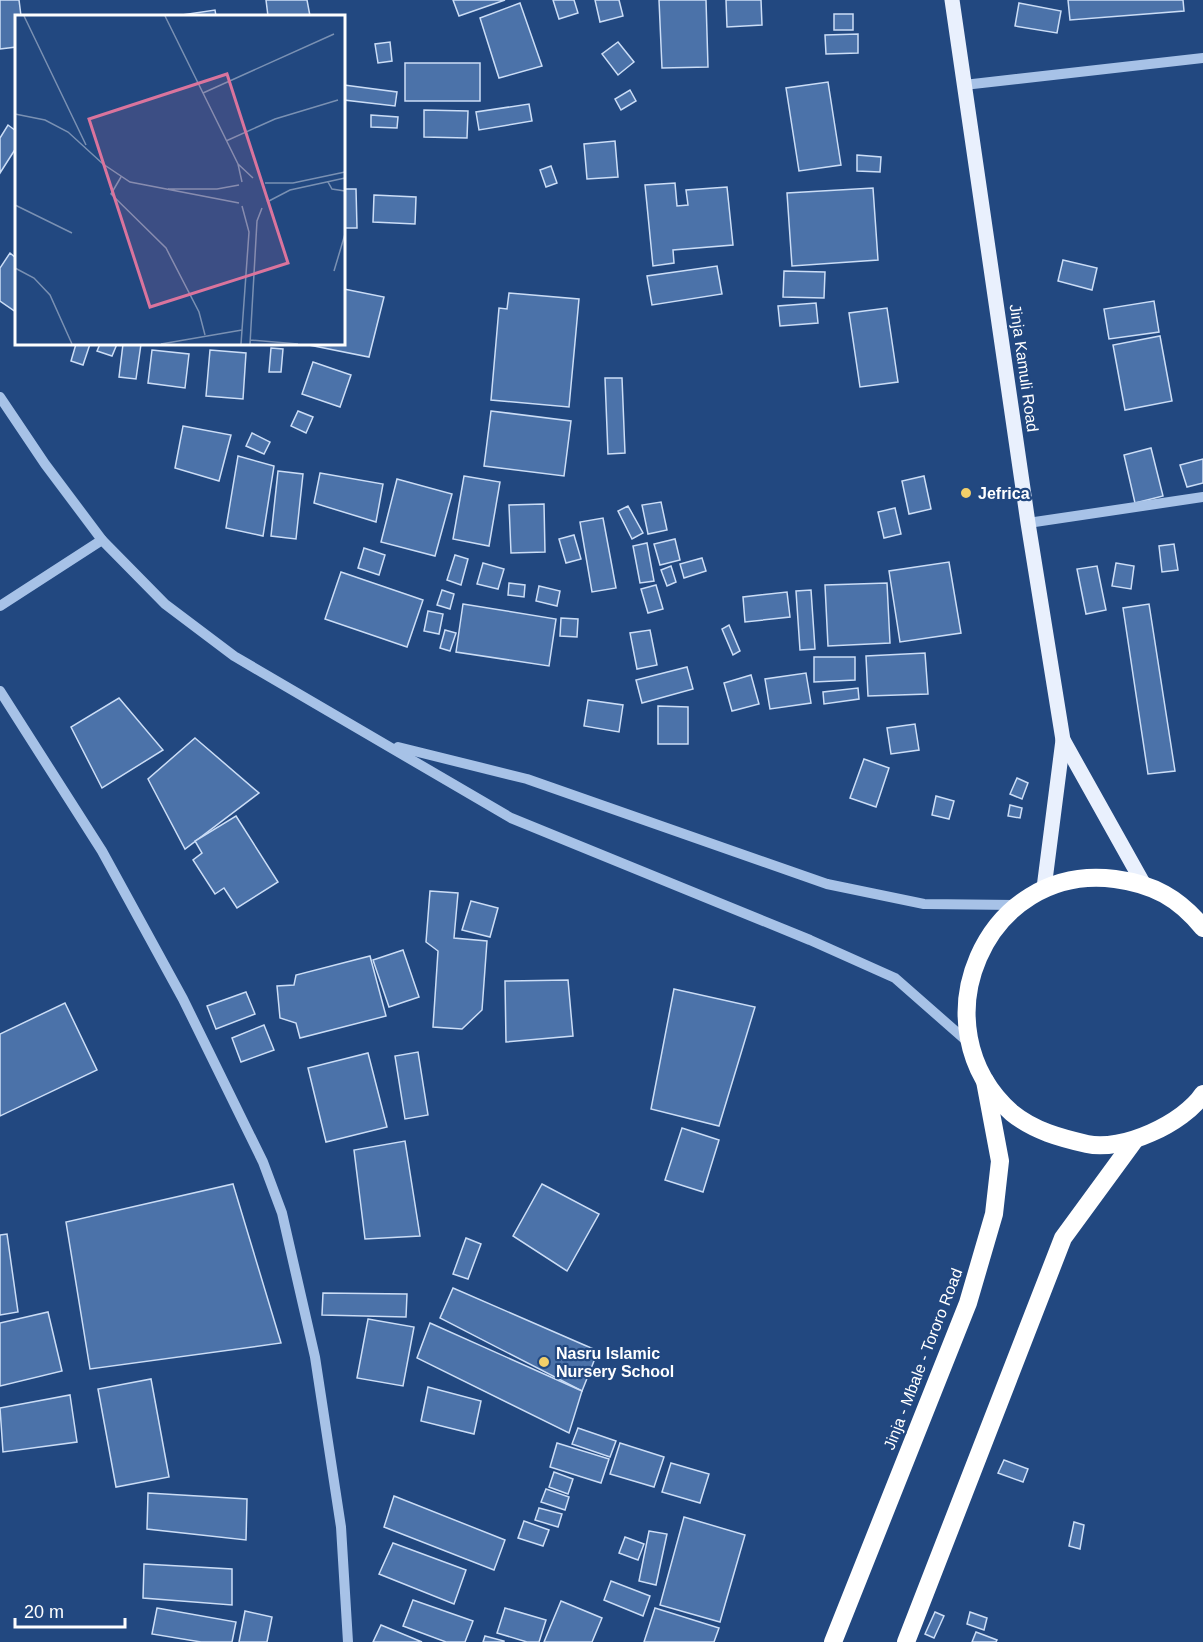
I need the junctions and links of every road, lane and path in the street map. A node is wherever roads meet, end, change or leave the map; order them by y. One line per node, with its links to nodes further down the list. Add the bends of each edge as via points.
1 (952, 0): 3 (main road, Jinja Kamuli Road)
2 (1203, 58): 3 (street)
3 (964, 84): 6 (main road, Jinja Kamuli Road)
4 (0, 397): 7 (street)
5 (1203, 497): 6 (street)
6 (1028, 523): 10 (main road, Jinja Kamuli Road)
7 (102, 540): 8 (street); 11 (street, via 165,604 234,656)
8 (0, 606)
9 (0, 691): 20 (street, via 102,851 183,999 263,1162 282,1213 315,1357 336,1493)
10 (1063, 740): 12 (main road, Jinja Kamuli Road); 13 (main road, Jinja Kamuli Road)
11 (386, 744): 14 (street, via 527,779 827,884 924,904); 16 (street, via 511,818 895,978)
12 (1143, 883): 13 (highway, via 1092,876); 15 (highway, via 1186,908)
13 (1044, 888): 14 (highway)
14 (1016, 905): 16 (highway, via 982,944 966,993)
15 (1203, 928)
16 (969, 1044): 17 (highway)
17 (985, 1080): 19 (highway, via 1013,1113 1049,1135 1091,1145); 21 (highway, Jinja - Mbale - Tororo Road, via 1000,1161 994,1214 968,1303)
18 (1200, 1103): 19 (highway)
19 (1134, 1141): 22 (highway, via 1063,1238)
20 (348, 1642)
21 (833, 1642)
22 (906, 1642)

